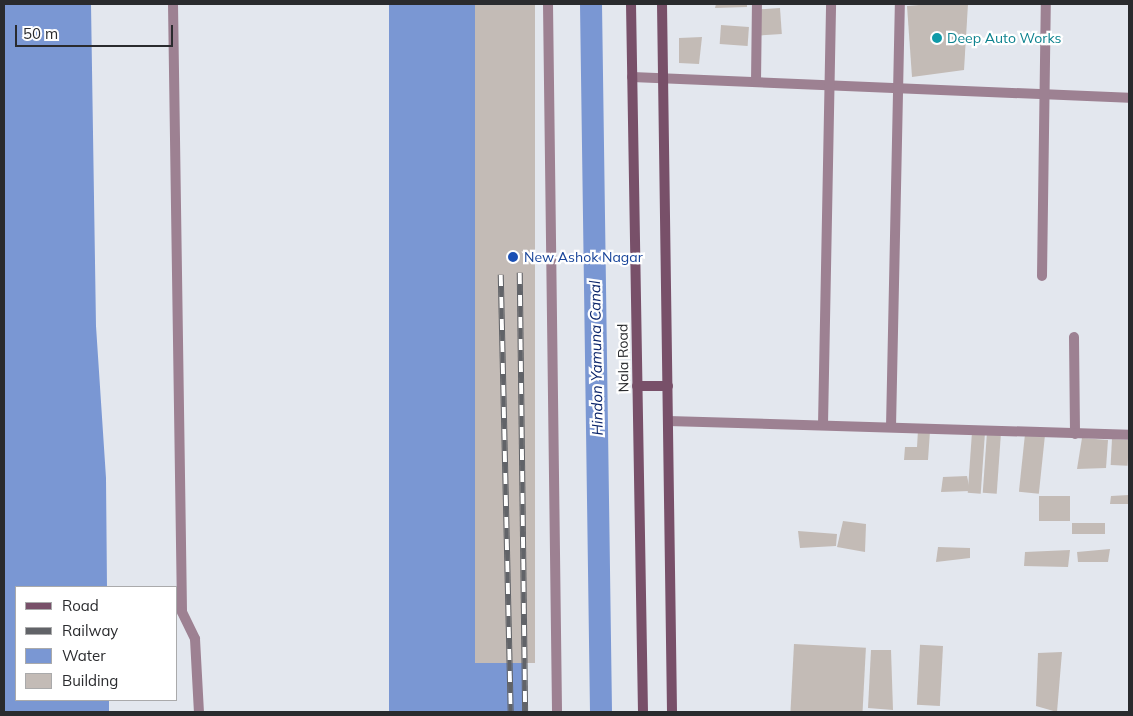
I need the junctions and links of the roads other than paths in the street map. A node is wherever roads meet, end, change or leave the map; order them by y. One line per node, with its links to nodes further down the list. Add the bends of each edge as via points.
1 (174, 4): 25 (street, via 182,612 196,639)
2 (548, 4): 26 (street)
3 (631, 4): 9 (street, Nala Road)
4 (662, 4): 10 (street)
5 (757, 4): 11 (street)
6 (831, 4): 12 (street)
7 (900, 4): 13 (street)
8 (1046, 4): 14 (street)
9 (632, 77): 10 (street); 18 (street, Nala Road)
10 (663, 79): 11 (street); 19 (street)
11 (756, 82): 12 (street)
12 (830, 87): 13 (street); 21 (street)
13 (898, 89): 14 (street); 22 (street)
14 (1047, 92): 15 (street); 16 (street)
15 (1129, 98)
16 (1042, 276)
17 (1074, 337): 23 (street)
18 (637, 386): 19 (street); 27 (street, Nala Road)
19 (668, 386): 20 (street)
20 (668, 421): 21 (street); 28 (street)
21 (823, 425): 22 (street)
22 (891, 427): 23 (street)
23 (1075, 434): 24 (street)
24 (1129, 435)
25 (199, 712)
26 (557, 712)
27 (643, 712)
28 (672, 712)

